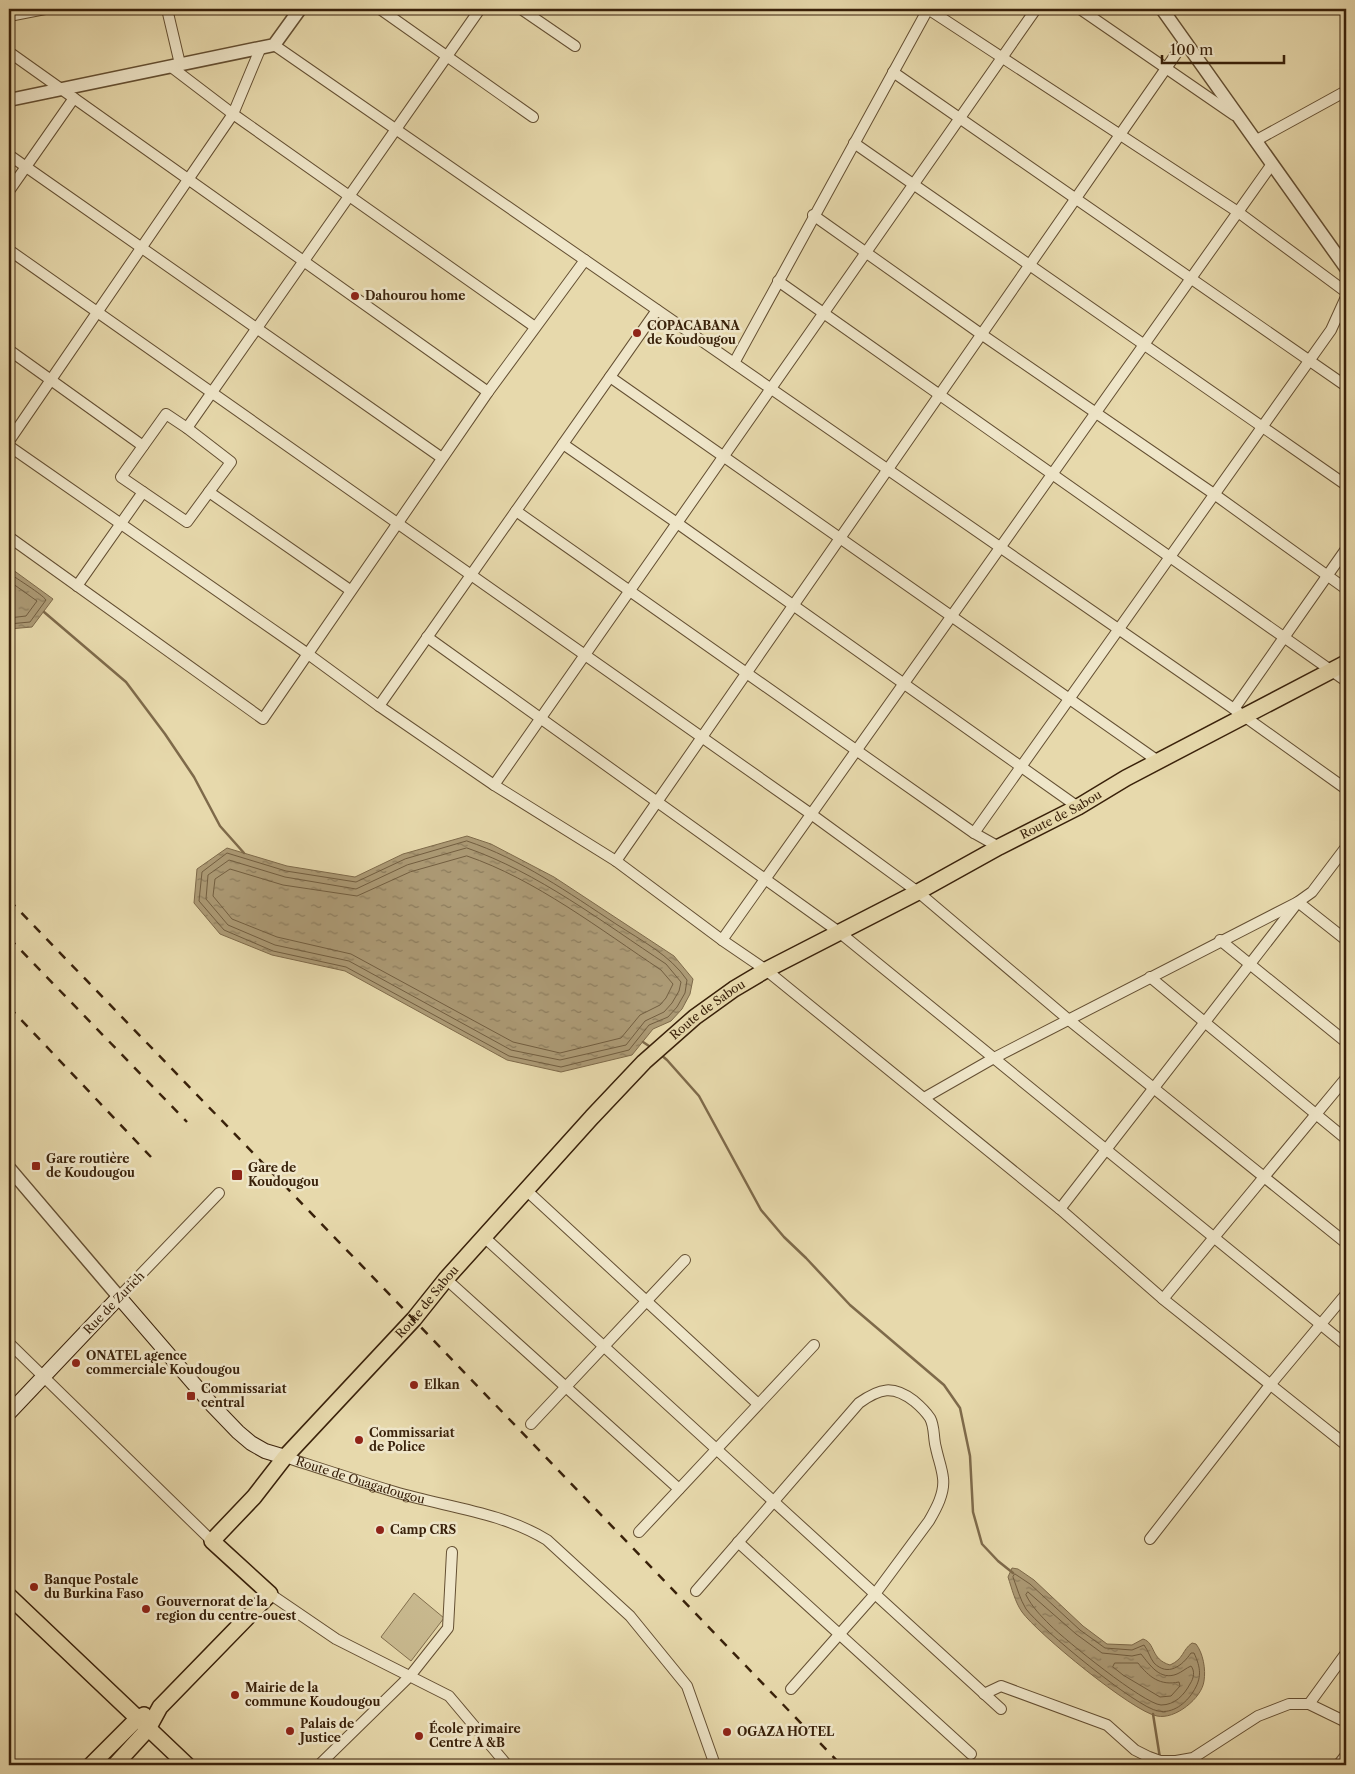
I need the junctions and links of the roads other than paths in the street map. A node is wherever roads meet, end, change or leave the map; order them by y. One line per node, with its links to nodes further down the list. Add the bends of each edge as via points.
1 (45, 9): 11 (street)
2 (167, 9): 19 (street)
3 (300, 9): 13 (street)
4 (380, 9): 17 (street)
5 (480, 9): 17 (street)
6 (521, 9): 14 (street)
7 (928, 9): 18 (street); 21 (street)
8 (1036, 9): 18 (street)
9 (1080, 9): 20 (street)
10 (1162, 9): 12 (street)
11 (9, 16)
12 (1184, 41): 20 (street); 28 (street)
13 (274, 45): 15 (street); 30 (street)
14 (575, 46)
15 (261, 47): 19 (street); 26 (street)
16 (9, 52): 22 (street)
17 (447, 56): 27 (street); 30 (street)
18 (1003, 57): 29 (street); 31 (street)
19 (175, 65): 22 (street); 26 (street)
20 (1166, 68): 28 (street); 31 (street)
21 (892, 72): 29 (street); 33 (street)
22 (61, 89): 24 (street); 25 (street)
23 (1346, 91): 32 (street)
24 (74, 98): 36 (street); 37 (street)
25 (9, 100)
26 (233, 114): 37 (street); 40 (street)
27 (533, 118)
28 (1239, 118): 32 (street)
29 (958, 119): 38 (street); 41 (street)
30 (397, 129): 40 (street); 47 (street)
31 (1120, 134): 41 (street); 42 (street)
32 (1255, 141): 35 (street)
33 (854, 143): 38 (street); 43 (street)
34 (9, 155): 36 (street)
35 (1272, 164): 42 (street); 50 (street)
36 (25, 167): 39 (street); 44 (street)
37 (188, 180): 44 (street); 48 (street)
38 (914, 183): 46 (street); 49 (street)
39 (9, 191)
40 (350, 196): 48 (street); 58 (street)
41 (1075, 198): 49 (street); 51 (street)
42 (1238, 212): 51 (street); 53 (street)
43 (814, 215): 46 (street); 52 (street)
44 (141, 248): 56 (street); 59 (street)
45 (9, 250): 56 (street)
46 (866, 253): 57 (street); 60 (street)
47 (585, 260): 55 (street); 58 (street)
48 (304, 262): 59 (street); 69 (street)
49 (1030, 264): 60 (street); 61 (street)
50 (1346, 268)
51 (1192, 278): 61 (street); 63 (street)
52 (778, 281): 57 (street); 64 (street)
53 (1346, 292)
54 (1346, 297): 63 (street, via 1331,330)
55 (657, 310): 64 (street); 65 (street)
56 (97, 313): 66 (street); 70 (street)
57 (823, 314): 68 (street); 71 (street)
58 (536, 327): 69 (street)
59 (257, 329): 70 (street); 80 (street)
60 (981, 334): 71 (street); 72 (street)
61 (1144, 344): 72 (street); 73 (street)
62 (9, 350): 66 (street)
63 (1310, 360): 67 (street); 73 (street)
64 (734, 363): 68 (street)
65 (610, 377): 76 (street); 79 (street)
66 (50, 380): 75 (street); 78 (street)
67 (1346, 386)
68 (771, 388): 79 (street); 81 (street)
69 (488, 392): 80 (street)
70 (212, 394): 74 (street); 88 (street)
71 (939, 395): 81 (street); 82 (street)
72 (1096, 413): 82 (street); 86 (street)
73 (1263, 427): 83 (street); 86 (street)
74 (187, 428): 78 (street, via 166,414); 85 (street, via 231,462)
75 (9, 441)
76 (562, 444): 87 (street); 89 (street)
77 (9, 446): 90 (street)
78 (143, 446): 84 (street, via 121,477)
79 (724, 456): 89 (street); 92 (street)
80 (442, 458): 88 (street)
81 (888, 469): 92 (street); 93 (street)
82 (1052, 475): 93 (street); 95 (street)
83 (1346, 485)
84 (143, 492): 85 (street, via 187,522); 90 (street)
85 (209, 492): 100 (street)
86 (1214, 494): 95 (street); 97 (street)
87 (516, 511): 96 (street); 101 (street)
88 (396, 523): 96 (street); 100 (street)
89 (677, 523): 101 (street); 102 (street)
90 (120, 524): 98 (street); 107 (street)
91 (9, 537): 98 (street)
92 (840, 538): 102 (street); 103 (street)
93 (1000, 547): 103 (street); 104 (street)
94 (1346, 549): 97 (street)
95 (1169, 557): 104 (street); 106 (street)
96 (471, 574): 105 (street); 108 (street)
97 (1328, 576): 99 (street); 106 (street)
98 (77, 586): 107 (street, via 263,719)
99 (1346, 589)
100 (350, 590): 107 (street)
101 (630, 590): 108 (street); 111 (street)
102 (794, 605): 111 (street); 113 (street)
103 (952, 616): 113 (street); 114 (street)
104 (1119, 630): 114 (street); 116 (street)
105 (427, 637): 115 (street); 117 (street)
106 (1284, 637): 110 (street); 116 (street)
107 (308, 654): 115 (street)
108 (585, 655): 117 (street); 118 (street)
109 (1346, 663): 110 (main road, Route de Sabou)
110 (1332, 671): 112 (street); 116 (main road, Route de Sabou)
111 (747, 672): 118 (street); 119 (street)
112 (1346, 681)
113 (904, 683): 119 (street); 121 (street)
114 (1070, 699): 120 (street); 121 (street)
115 (379, 706): 122 (street)
116 (1238, 713): 120 (main road, Route de Sabou); 123 (street)
117 (540, 718): 122 (street); 124 (street)
118 (702, 738): 124 (street); 126 (street)
119 (857, 750): 126 (street); 127 (street)
120 (1158, 761): 125 (main road, Route de Sabou)
121 (1022, 766): 125 (street); 127 (street)
122 (494, 785): 130 (street)
123 (1346, 789)
124 (657, 802): 130 (street); 131 (street)
125 (1078, 807): 128 (main road, Route de Sabou)
126 (811, 814): 131 (street); 132 (street)
127 (974, 833): 128 (street)
128 (998, 847): 132 (main road, Route de Sabou)
129 (1346, 848): 133 (street, via 1312,892)
130 (616, 861): 135 (street)
131 (765, 879): 134 (street); 135 (street)
132 (918, 892): 134 (main road, Route de Sabou); 141 (street)
133 (1298, 902): 136 (street); 137 (street); 138 (street)
134 (839, 932): 139 (main road, Route de Sabou); 144 (street)
135 (722, 940): 139 (street)
136 (1220, 940): 138 (street); 140 (street)
137 (1346, 940)
138 (1250, 964): 142 (street); 143 (street)
139 (766, 970): 147 (street); 153 (main road, Route de Sabou, via 716,1001 644,1062)
140 (1150, 977): 141 (street); 142 (street)
141 (1068, 1020): 144 (street); 146 (street)
142 (1205, 1022): 146 (street); 148 (street)
143 (1346, 1042)
144 (994, 1058): 147 (street); 150 (street)
145 (1346, 1078): 148 (street)
146 (1154, 1088): 150 (street); 152 (street)
147 (924, 1098): 155 (street)
148 (1316, 1115): 149 (street); 152 (street)
149 (1346, 1140)
150 (1106, 1149): 155 (street); 157 (street)
151 (9, 1168): 162 (street, Route de Ouagadougou)
152 (1264, 1177): 157 (street); 158 (street)
153 (526, 1190): 156 (main road, Route de Sabou); 164 (street)
154 (219, 1193): 162 (street, Rue de Zurich)
155 (1060, 1210): 163 (street)
156 (484, 1236): 160 (main road, Route de Sabou); 169 (street)
157 (1214, 1237): 163 (street); 165 (street)
158 (1346, 1243)
159 (685, 1260): 164 (street)
160 (446, 1279): 172 (street); 178 (main road, Route de Sabou, via 414,1319)
161 (1346, 1294): 165 (street)
162 (119, 1297): 170 (main road, Rue de Zurich); 178 (main road, Route de Ouagadougou, via 238,1432 265,1451)
163 (1163, 1299): 171 (street)
164 (646, 1302): 169 (street); 173 (street)
165 (1321, 1324): 168 (street); 171 (street)
166 (9, 1343): 170 (street)
167 (814, 1345): 173 (street)
168 (1346, 1345)
169 (604, 1346): 172 (street); 177 (street)
170 (42, 1378): 174 (main road, Rue de Zurich); 183 (street)
171 (1270, 1385): 176 (street); 182 (street)
172 (566, 1387): 175 (street); 179 (street)
173 (758, 1404): 177 (street)
174 (9, 1413)
175 (531, 1424)
176 (1346, 1445)
177 (717, 1449): 179 (street); 180 (street)
178 (285, 1457): 183 (main road, Route de Sabou, via 254,1497); 206 (street, Route de Ouagadougou, via 394,1492 509,1522 547,1540 630,1616 687,1686)
179 (679, 1489): 181 (street)
180 (774, 1501): 184 (street); 188 (street); 188 (street, via 855,1407 866,1399 893,1389 920,1406 930,1418 933,1429 943,1478 942,1492 930,1521)
181 (639, 1532)
182 (1150, 1539)
183 (212, 1540): 187 (main road)
184 (738, 1542): 186 (street); 190 (street)
185 (452, 1552): 192 (street, via 448,1628)
186 (696, 1591)
187 (270, 1594): 192 (street, via 336,1639); 198 (main road)
188 (875, 1594): 190 (street); 194 (street)
189 (9, 1596): 198 (main road)
190 (840, 1634): 193 (street); 199 (street)
191 (1346, 1653): 195 (street)
192 (410, 1676): 204 (street); 205 (street, via 449,1696)
193 (792, 1689)
194 (984, 1694): 195 (street, via 1001,1686 1107,1724 1135,1750 1161,1760 1193,1758 1258,1716 1289,1704); 196 (street)
195 (1309, 1704): 197 (street)
196 (1002, 1709)
197 (1346, 1722)
198 (143, 1724): 201 (main road); 202 (main road); 203 (main road)
199 (971, 1754)
200 (1346, 1756): 207 (street)
201 (91, 1765)
202 (115, 1765)
203 (186, 1765)
204 (319, 1765)
205 (507, 1765)
206 (715, 1765)
207 (1338, 1765)

